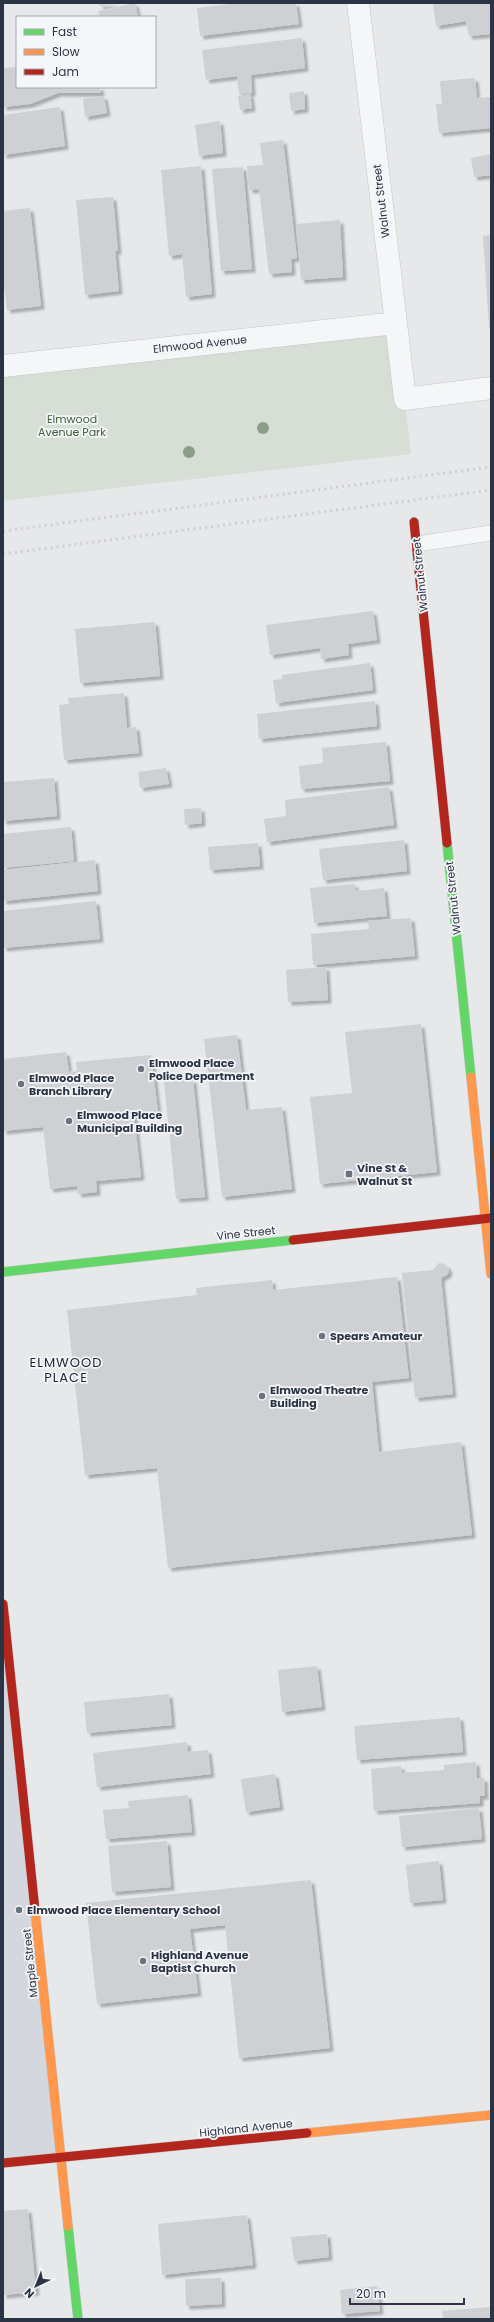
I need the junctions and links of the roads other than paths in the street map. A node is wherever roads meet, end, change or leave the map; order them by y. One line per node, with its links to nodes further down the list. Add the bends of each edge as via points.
1 (358, 3): 2 (street, Walnut Street)
2 (396, 323): 3 (street, Elmwood Avenue); 4 (street, Walnut Street, via 405,399)
3 (3, 366)
4 (491, 388)
5 (414, 522): 7 (street, Walnut Street)
6 (491, 533): 7 (lane)
7 (417, 544): 8 (street, Walnut Street)
8 (488, 1219): 9 (street, Vine Street); 10 (street, Walnut Street)
9 (3, 1272)
10 (491, 1274)
11 (3, 1604): 13 (street, Maple Street)
12 (491, 2115): 13 (street, Highland Avenue)
13 (62, 2158): 14 (street, Highland Avenue); 15 (street, Maple Street)
14 (3, 2162)
15 (78, 2319)

